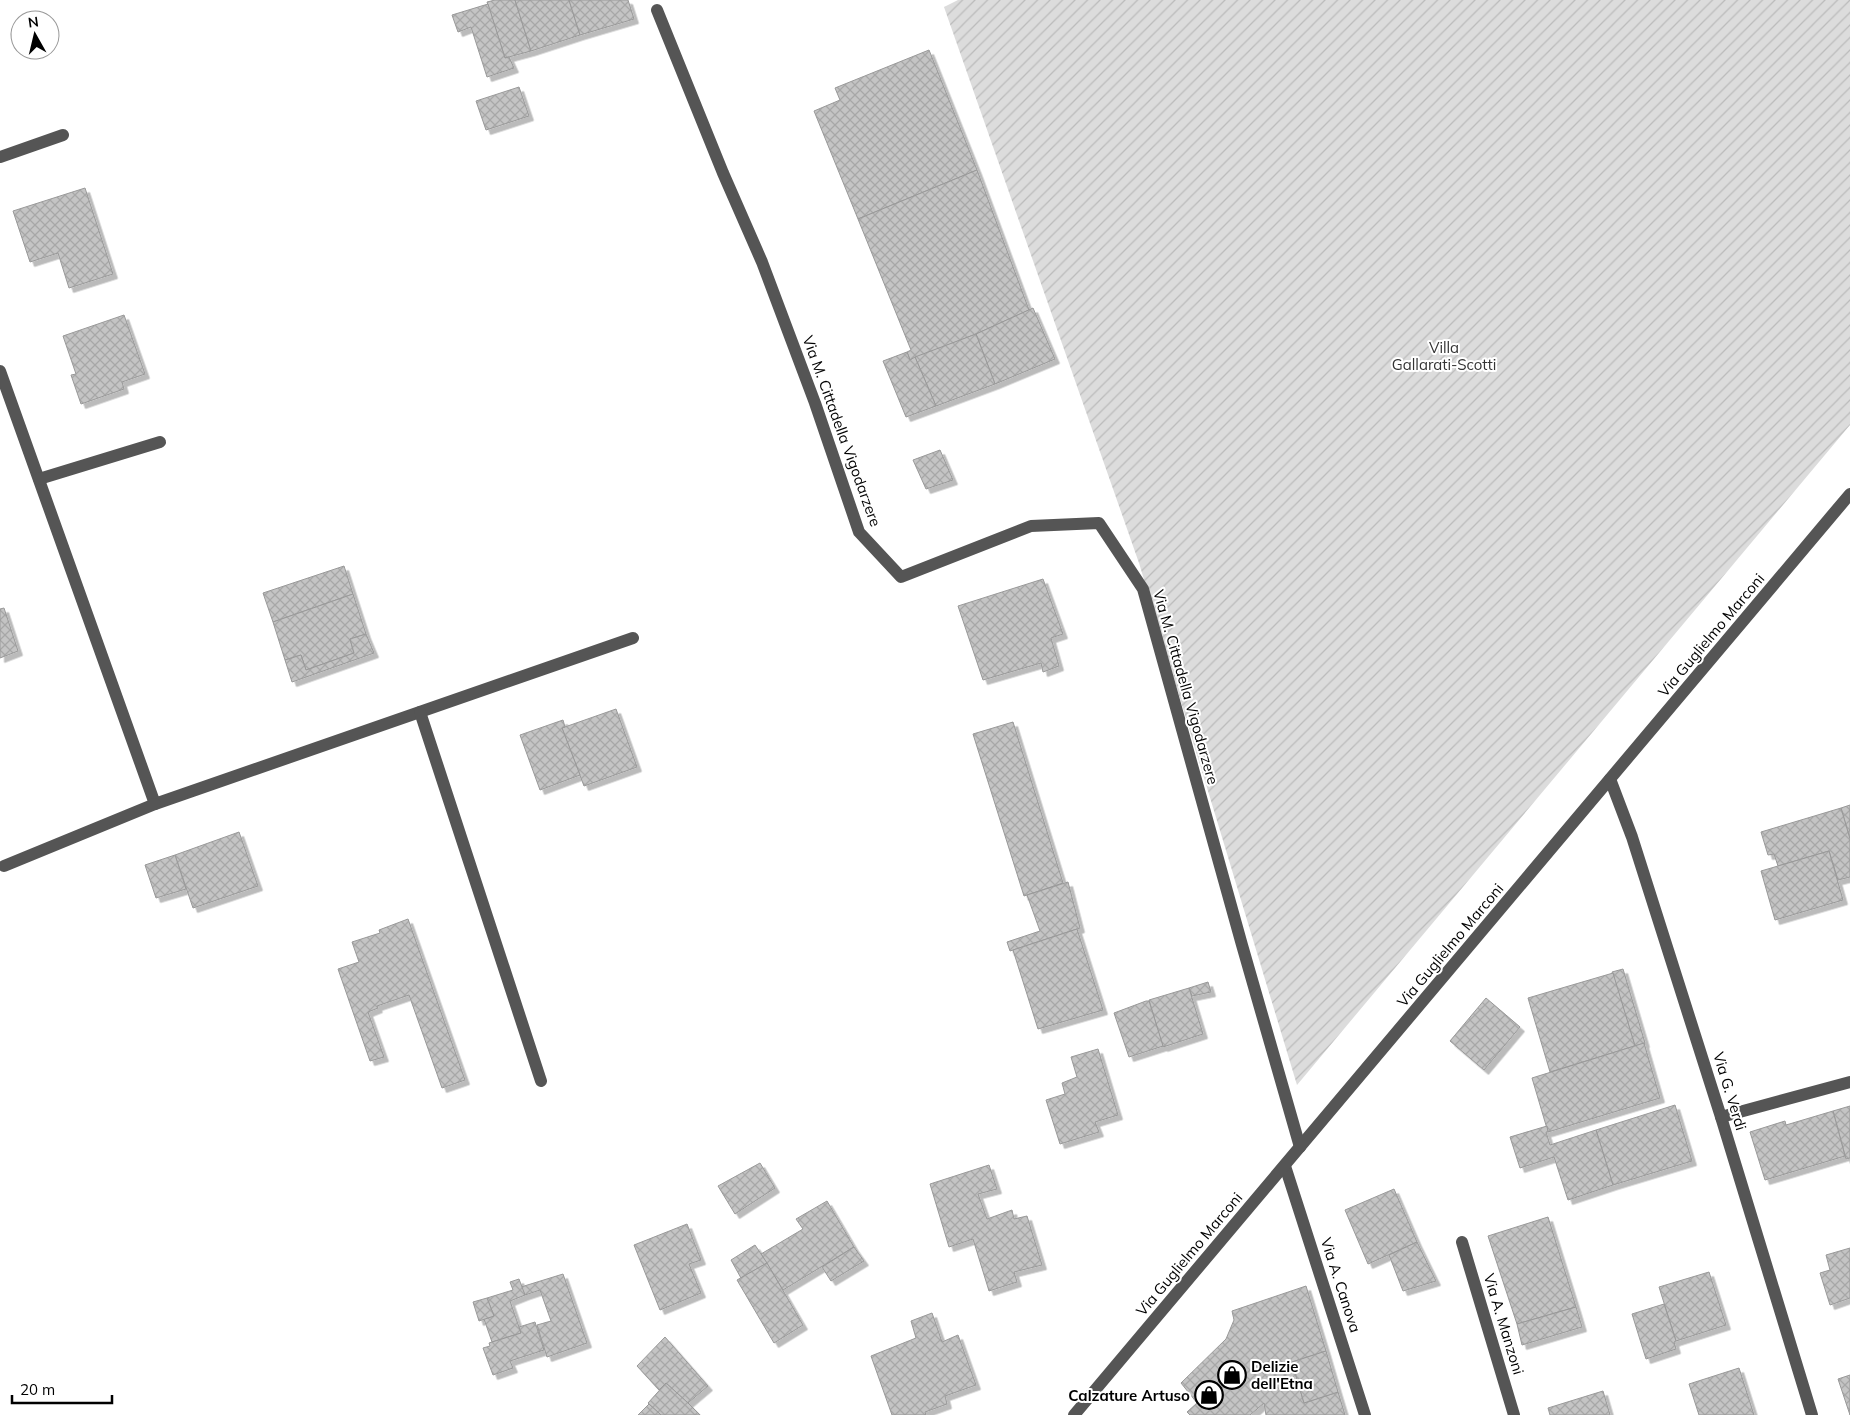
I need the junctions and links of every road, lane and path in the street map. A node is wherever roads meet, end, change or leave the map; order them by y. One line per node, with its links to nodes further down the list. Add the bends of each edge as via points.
1 (657, 10): 16 (street, Via M. Cittadella Vigodarzere, via 762,262 859,532 901,577 1031,526 1099,523 1143,589)
2 (63, 135): 3 (street)
3 (0, 157)
4 (0, 371): 6 (street)
5 (160, 442): 6 (street)
6 (39, 479): 11 (street)
7 (1850, 494): 10 (street, Via Guglielmo Marconi)
8 (633, 638): 9 (street)
9 (420, 712): 11 (street); 13 (street)
10 (1610, 779): 15 (street, Via G. Verdi, via 1632,837); 16 (street, Via Guglielmo Marconi)
11 (155, 804): 12 (street)
12 (4, 866)
13 (541, 1081)
14 (1850, 1082): 15 (street)
15 (1721, 1117): 22 (street, Via G. Verdi)
16 (1300, 1147): 17 (street, Via Guglielmo Marconi)
17 (1285, 1166): 19 (street, Via Guglielmo Marconi); 20 (street, Via A. Canova)
18 (1462, 1242): 21 (street, Via A. Manzoni)
19 (1074, 1415)
20 (1365, 1415)
21 (1514, 1415)
22 (1812, 1415)

